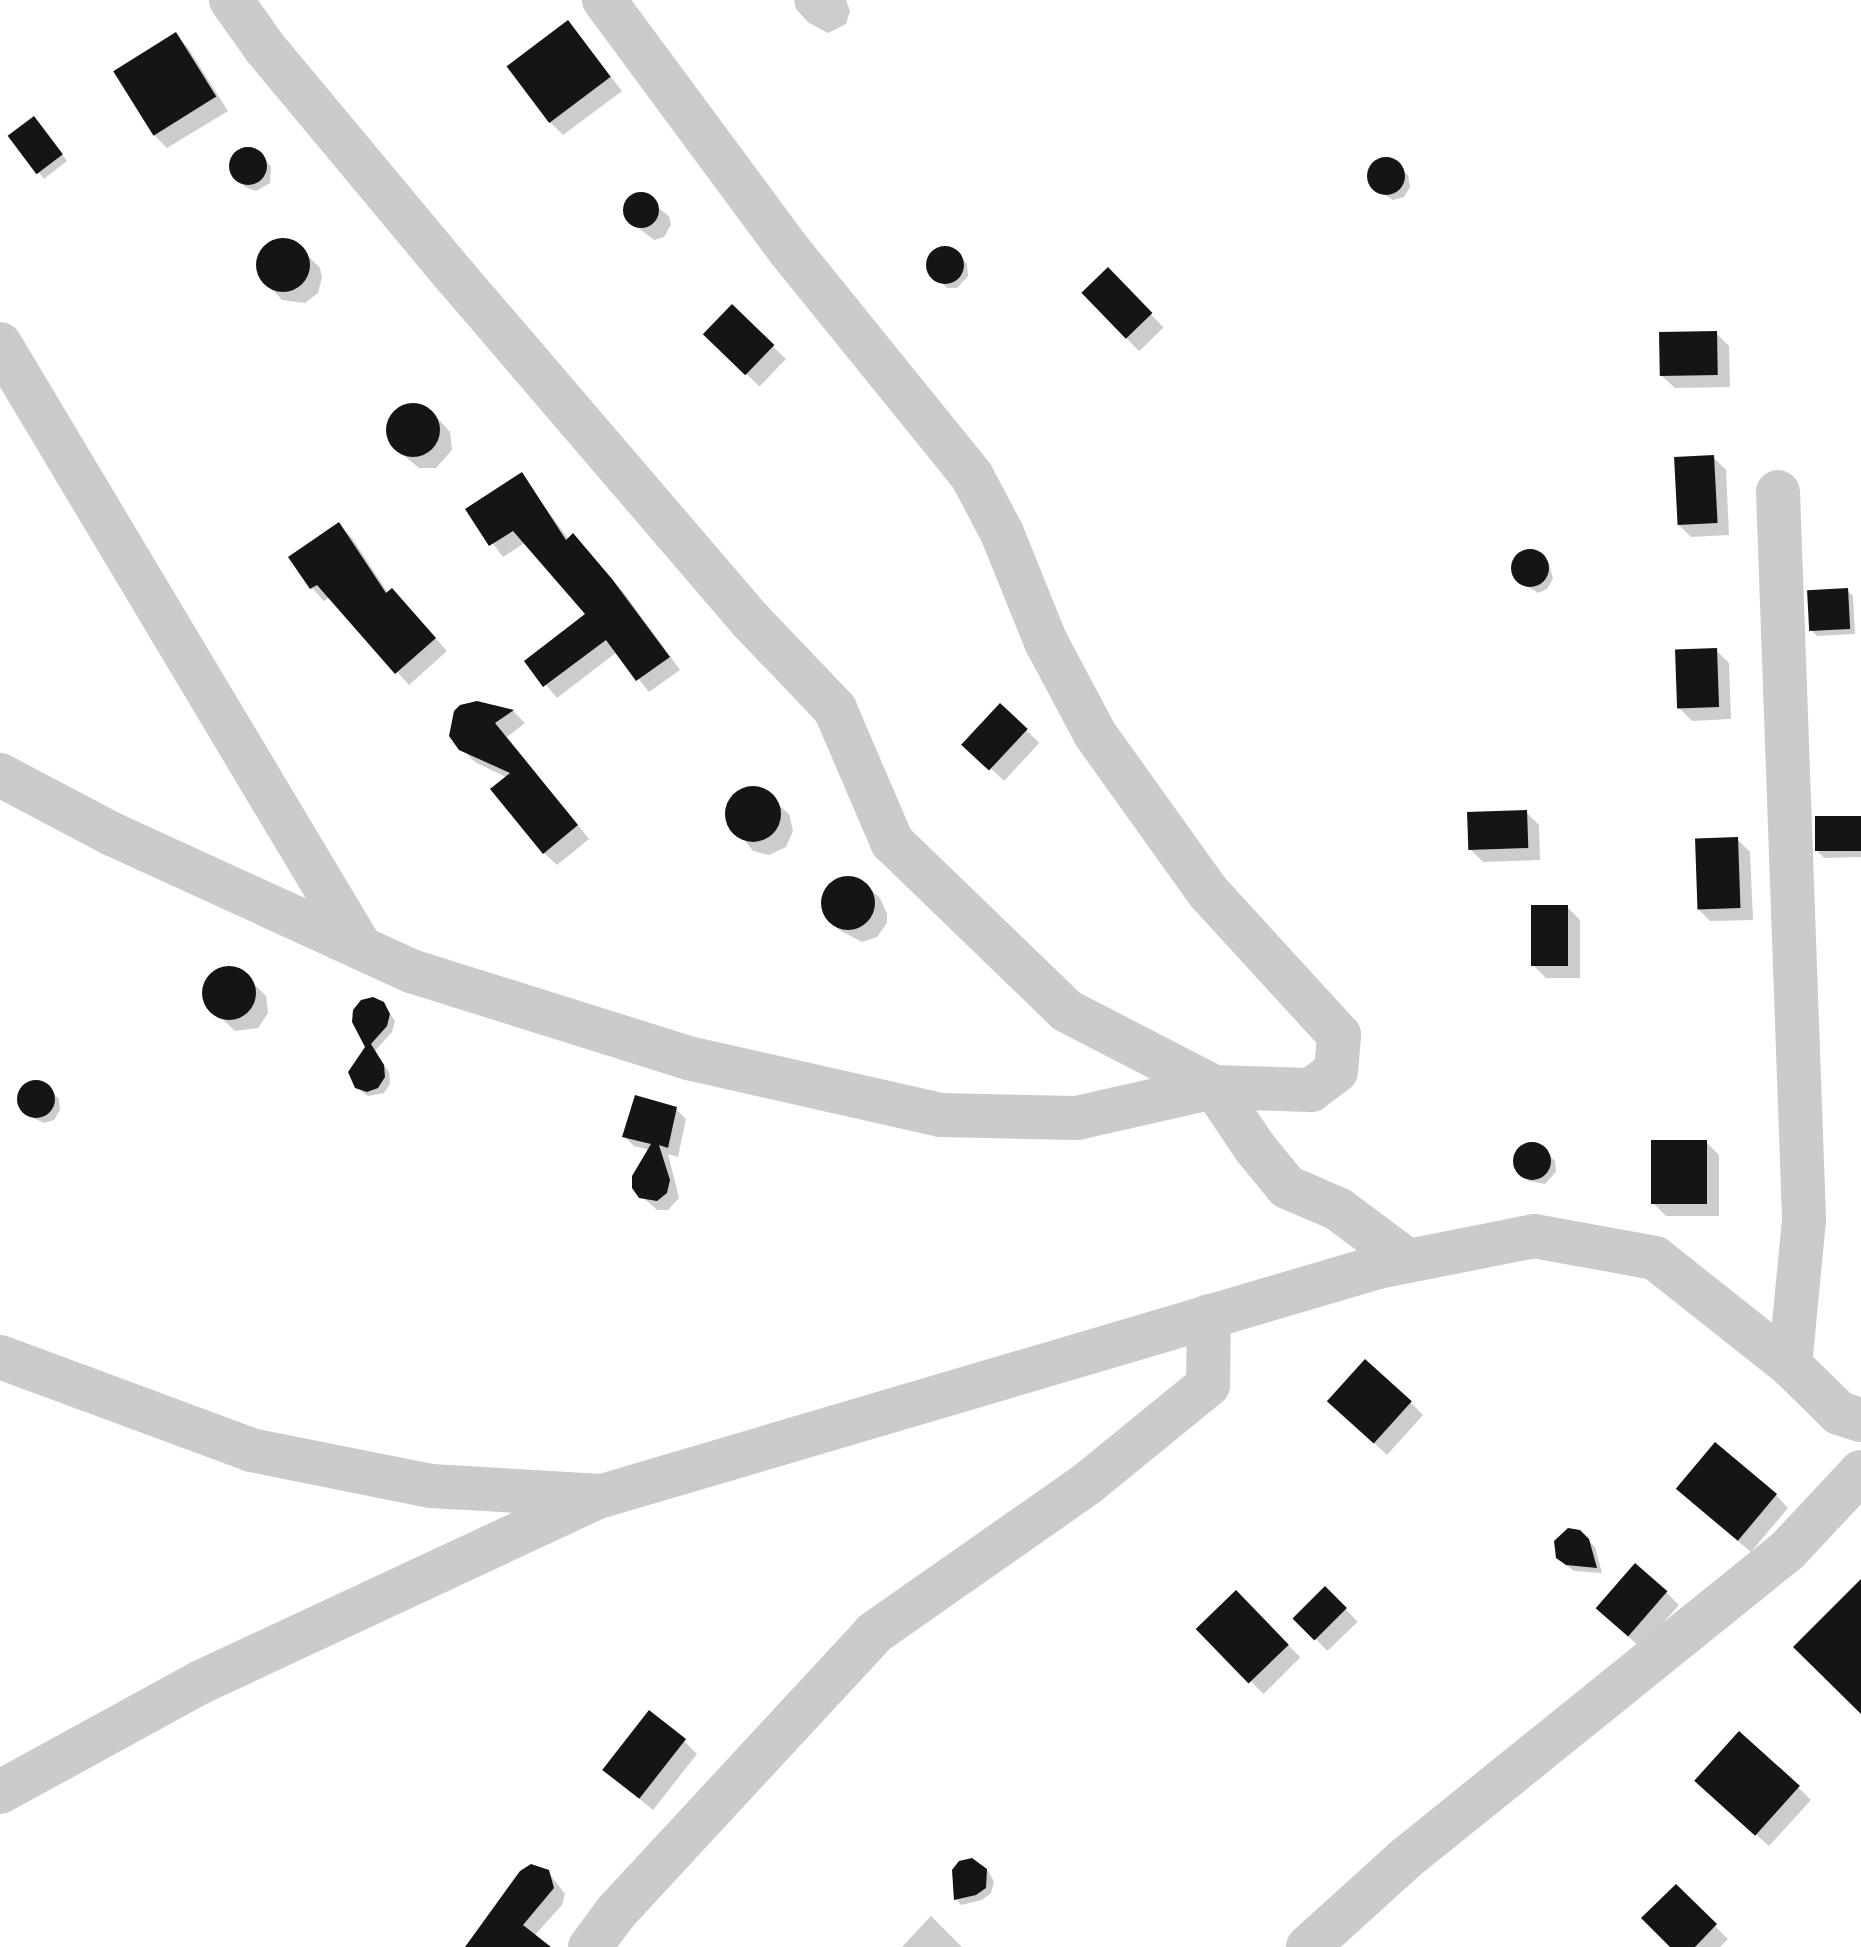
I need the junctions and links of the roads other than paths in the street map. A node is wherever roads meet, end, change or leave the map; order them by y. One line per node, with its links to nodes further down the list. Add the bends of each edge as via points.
1 (231, 0): 7 (street, via 456,277 751,621 835,709 892,842 1067,1011)
2 (604, 0): 7 (street, via 789,250 972,476 1002,533 1046,642 1095,734 1208,892 1339,1035 1336,1071 1311,1090)
3 (0, 344): 6 (street)
4 (1778, 492): 11 (street, via 1804,1220)
5 (0, 775): 6 (street, via 112,834)
6 (361, 948): 7 (street, via 411,971 688,1058 941,1115 1077,1118)
7 (1214, 1087): 8 (street, via 1287,1187 1338,1209)
8 (1408, 1261): 9 (street); 11 (street, via 1534,1236 1655,1258)
9 (1209, 1316): 14 (street); 16 (street, via 1208,1385 1088,1483 874,1633 616,1912)
10 (0, 1357): 14 (street, via 251,1450 431,1486)
11 (1790, 1365): 12 (street, via 1839,1413)
12 (1861, 1420)
13 (1861, 1472): 17 (street, via 1788,1550 1405,1859)
14 (602, 1496): 15 (street, via 201,1682)
15 (0, 1792)
16 (590, 1947)
17 (1308, 1947)

